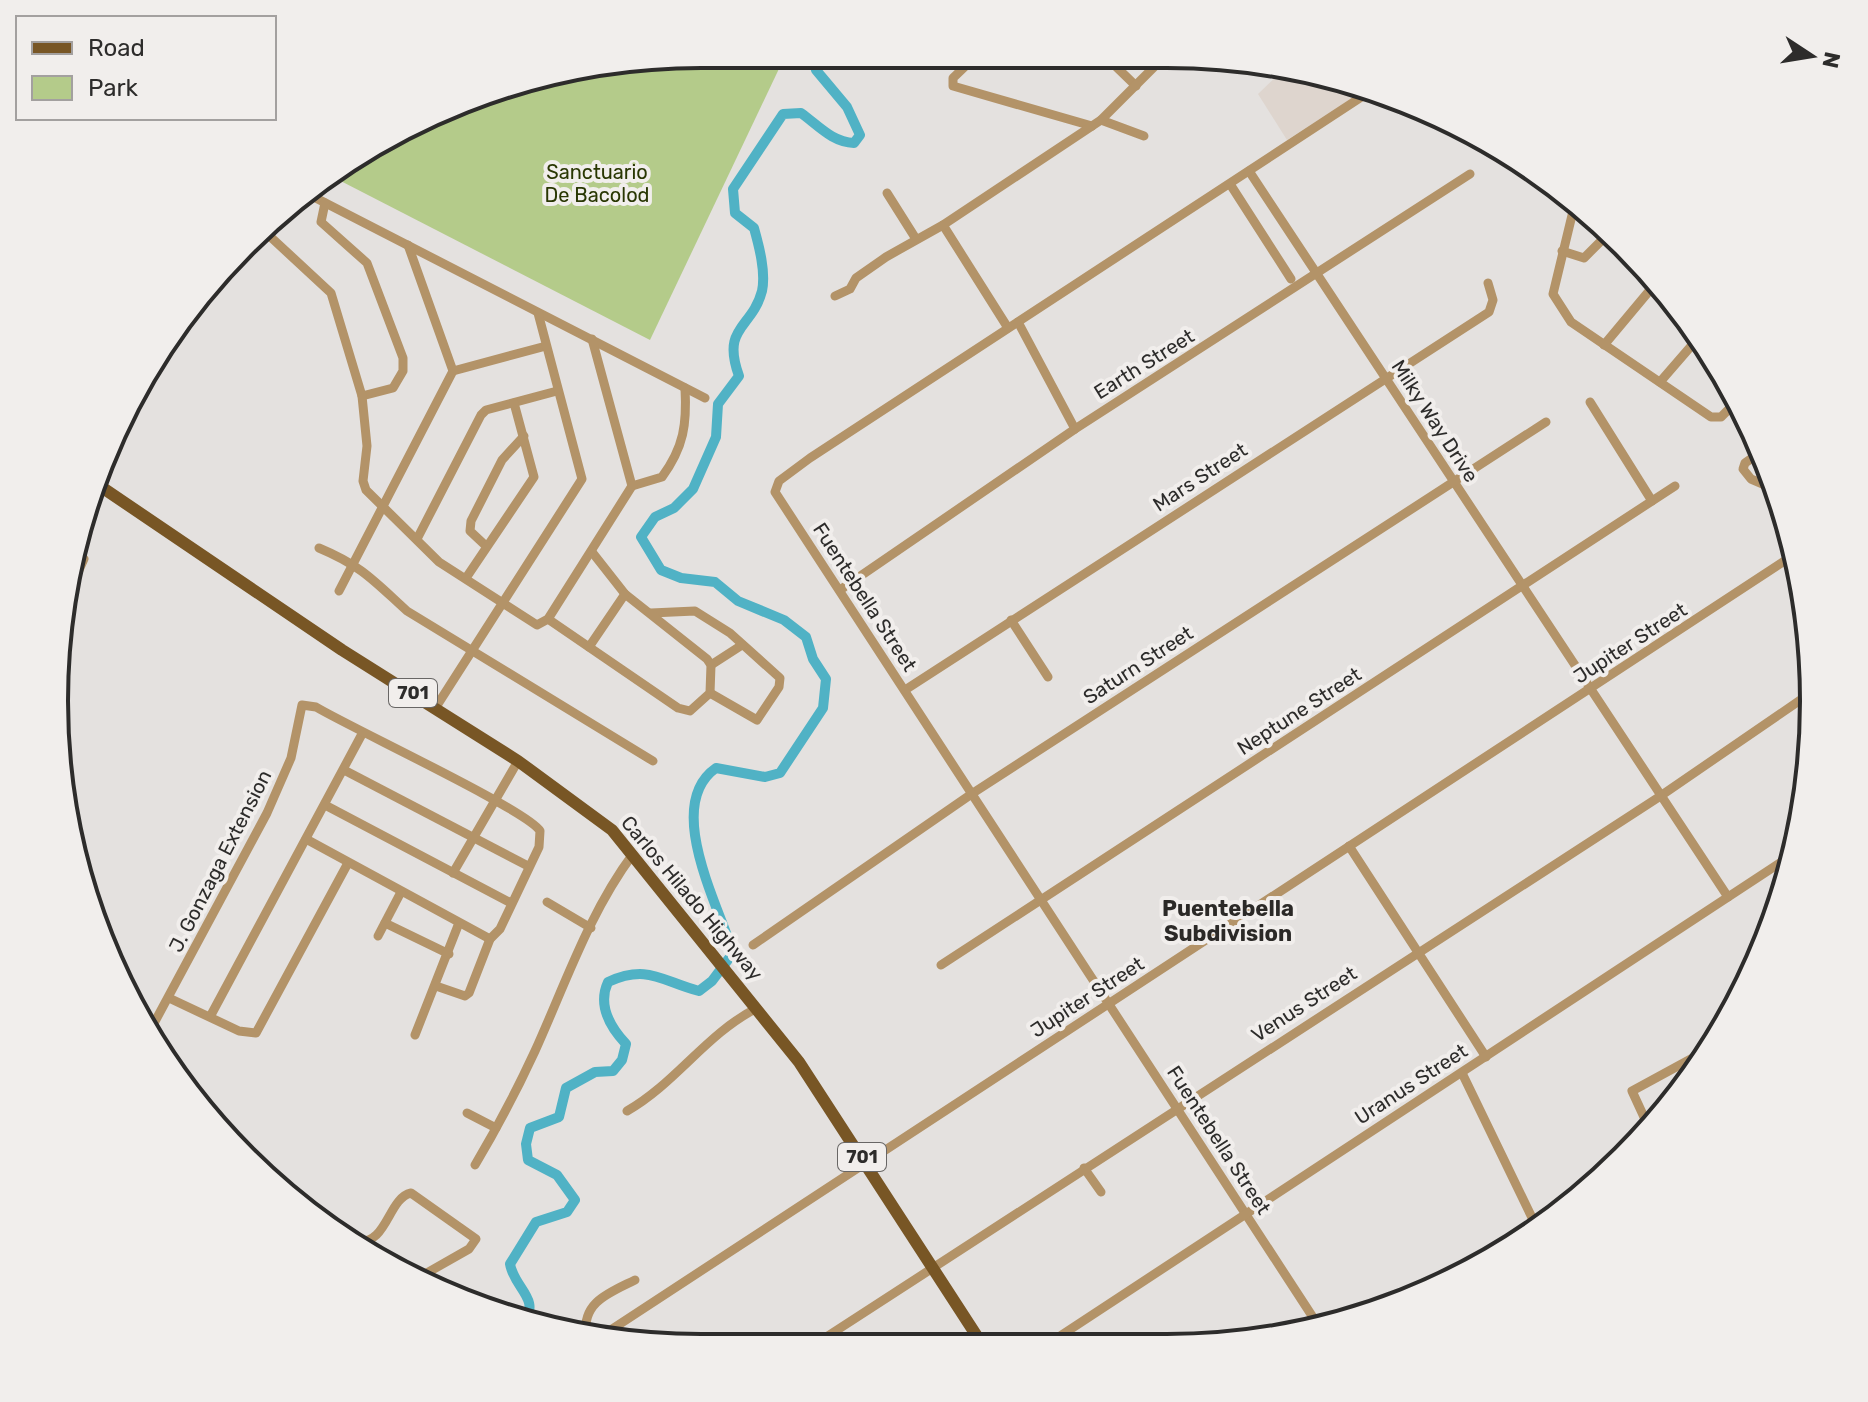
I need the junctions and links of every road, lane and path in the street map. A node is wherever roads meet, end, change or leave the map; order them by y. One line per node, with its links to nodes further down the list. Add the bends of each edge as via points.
1 (963, 68): 6 (street, via 953,78 953,86)
2 (1117, 68): 4 (street)
3 (1153, 68): 4 (street)
4 (1136, 86): 6 (street)
5 (1359, 99): 8 (street, Fuentebella Street)
6 (1097, 123): 7 (street); 15 (street)
7 (1144, 136)
8 (1249, 171): 10 (street, Fuentebella Street); 21 (street, Milky Way Drive)
9 (1470, 174): 21 (street, Earth Street)
10 (1230, 184): 22 (street); 27 (street, Fuentebella Street)
11 (887, 193): 17 (street)
12 (317, 199): 13 (street)
13 (325, 203): 19 (street); 38 (street, via 321,222 367,263 403,358 403,371 393,388)
14 (1572, 215): 20 (street)
15 (943, 225): 17 (street); 28 (street)
16 (271, 237): 38 (street, via 331,293)
17 (916, 239): 25 (street)
18 (1601, 241): 20 (street, via 1584,258)
19 (408, 245): 26 (street); 33 (street)
20 (1562, 251): 30 (street, via 1553,294 1556,303 1571,322)
21 (1318, 275): 34 (street, Milky Way Drive); 44 (street, Earth Street)
22 (1291, 279)
23 (1488, 283): 34 (street, Mars Street, via 1493,300 1489,312)
24 (1649, 291): 30 (street)
25 (835, 296)
26 (538, 313): 29 (street); 31 (street)
27 (1018, 322): 28 (street, Fuentebella Street); 44 (street)
28 (1008, 328): 62 (street, Fuentebella Street, via 776,484 776,495)
29 (592, 339): 36 (street); 49 (street)
30 (1604, 345): 35 (street)
31 (546, 346): 33 (street); 37 (street)
32 (1691, 346): 35 (street)
33 (453, 371): 53 (street)
34 (1387, 379): 47 (street, Milky Way Drive); 68 (street, Mars Street)
35 (1660, 382): 42 (street, via 1715,419)
36 (685, 388): 39 (street); 49 (street, via 687,423 677,455 662,477)
37 (557, 391): 41 (street); 65 (street, via 580,485)
38 (362, 396): 53 (street, via 367,446 363,481)
39 (705, 398)
40 (1590, 402): 52 (street)
41 (514, 403): 45 (street); 54 (street, via 481,415)
42 (1728, 408)
43 (1546, 422): 47 (street, Saturn Street)
44 (1075, 429): 62 (street, Earth Street)
45 (524, 436): 55 (street, via 533,481); 55 (street, via 502,460 471,521 470,531)
46 (1752, 458): 48 (street, via 1743,469)
47 (1452, 482): 61 (street, Milky Way Drive); 83 (street, Saturn Street)
48 (1761, 484)
49 (632, 486): 57 (street)
50 (1675, 486): 52 (street, Neptune Street)
51 (105, 489): 78 (main road, Carlos Hilado Highway / 701)
52 (1652, 501): 61 (street, Neptune Street)
53 (382, 506): 54 (street); 59 (street)
54 (417, 539): 60 (street, via 447,569)
55 (486, 546): 60 (street)
56 (319, 548): 59 (street)
57 (592, 552): 64 (street); 67 (street)
58 (1784, 561): 75 (street, Jupiter Street)
59 (354, 563): 63 (street); 71 (street, via 407,611)
60 (466, 578): 65 (street)
61 (1521, 588): 75 (street, Milky Way Drive); 97 (street, Neptune Street)
62 (840, 590): 74 (street, Fuentebella Street)
63 (339, 591)
64 (625, 594): 66 (street); 70 (street)
65 (503, 601): 67 (street, via 537,625); 71 (street)
66 (651, 613): 69 (street, via 693,610); 72 (street)
67 (548, 619): 70 (street)
68 (1011, 620): 73 (street); 74 (street, Mars Street)
69 (742, 645): 72 (street); 76 (street, via 780,678 760,718 755,720)
70 (589, 647): 76 (street, via 686,711)
71 (470, 649): 78 (street); 81 (street)
72 (711, 665): 76 (street)
73 (1048, 677)
74 (905, 690): 83 (street, Fuentebella Street)
75 (1590, 691): 84 (street, Milky Way Drive); 89 (street, Jupiter Street)
76 (710, 693)
77 (1800, 700): 84 (street, Venus Street)
78 (436, 707): 80 (main road, Carlos Hilado Highway / 701)
79 (362, 734): 82 (street); 85 (street); 110 (street, J. Gonzaga Extension, via 316,707 302,705 279,788)
80 (518, 761): 85 (street); 90 (main road, Carlos Hilado Highway / 701, via 602,821)
81 (653, 761)
82 (344, 770): 86 (street); 87 (street)
83 (973, 793): 97 (street, Fuentebella Street); 105 (street, Saturn Street)
84 (1659, 797): 96 (street, Milky Way Drive); 106 (street, Venus Street)
85 (494, 800): 87 (street); 93 (street, via 530,819 540,831 539,847)
86 (325, 805): 88 (street); 94 (street)
87 (472, 837): 93 (street); 94 (street)
88 (306, 839): 91 (street); 113 (street)
89 (1349, 846): 106 (street); 111 (street, Jupiter Street)
90 (633, 854): 102 (street); 112 (main road, Carlos Hilado Highway / 701)
91 (348, 863): 95 (street); 113 (street, via 256,1033 239,1031)
92 (1778, 864): 96 (street, Uranus Street)
93 (528, 866): 99 (street)
94 (453, 873): 99 (street)
95 (401, 892): 100 (street); 101 (street)
96 (1728, 897): 116 (street, Uranus Street)
97 (1039, 901): 108 (street, Neptune Street); 111 (street, Fuentebella Street)
98 (547, 902): 102 (street)
99 (511, 903): 104 (street)
100 (385, 923): 103 (street); 107 (street)
101 (459, 923): 104 (street); 107 (street)
102 (591, 928): 123 (street)
103 (378, 936)
104 (490, 939): 109 (street, via 467,996)
105 (753, 945)
106 (1419, 952): 116 (street); 119 (street, Venus Street)
107 (449, 954): 109 (street)
108 (941, 965)
109 (436, 986): 115 (street)
110 (169, 998): 113 (street); 114 (street, J. Gonzaga Extension)
111 (1110, 1004): 119 (street, Fuentebella Street); 124 (street, Jupiter Street)
112 (757, 1008): 120 (street, via 717,1033 654,1096); 124 (main road, Carlos Hilado Highway / 701)
113 (211, 1015)
114 (155, 1022)
115 (415, 1035)
116 (1486, 1057): 118 (street, Uranus Street)
117 (1688, 1060): 122 (street, via 1633,1089)
118 (1462, 1073): 128 (street, Uranus Street); 129 (street)
119 (1177, 1107): 126 (street, Venus Street); 128 (street, Fuentebella Street)
120 (627, 1111)
121 (467, 1113): 123 (street)
122 (1643, 1118)
123 (496, 1128): 125 (street)
124 (865, 1161): 131 (main road, Carlos Hilado Highway / 701); 136 (street, Jupiter Street)
125 (475, 1165)
126 (1084, 1168): 127 (street); 131 (street, Venus Street)
127 (1101, 1192)
128 (1246, 1213): 134 (street, Fuentebella Street); 139 (street, Uranus Street)
129 (1532, 1218)
130 (368, 1239): 132 (street, via 411,1193 476,1239 459,1256)
131 (933, 1269): 137 (street, Venus Street); 138 (main road, Carlos Hilado Highway / 701)
132 (429, 1272)
133 (635, 1280): 135 (street, via 593,1303)
134 (1313, 1317)
135 (587, 1323)
136 (613, 1328)
137 (831, 1334)
138 (975, 1334)
139 (1063, 1334)

